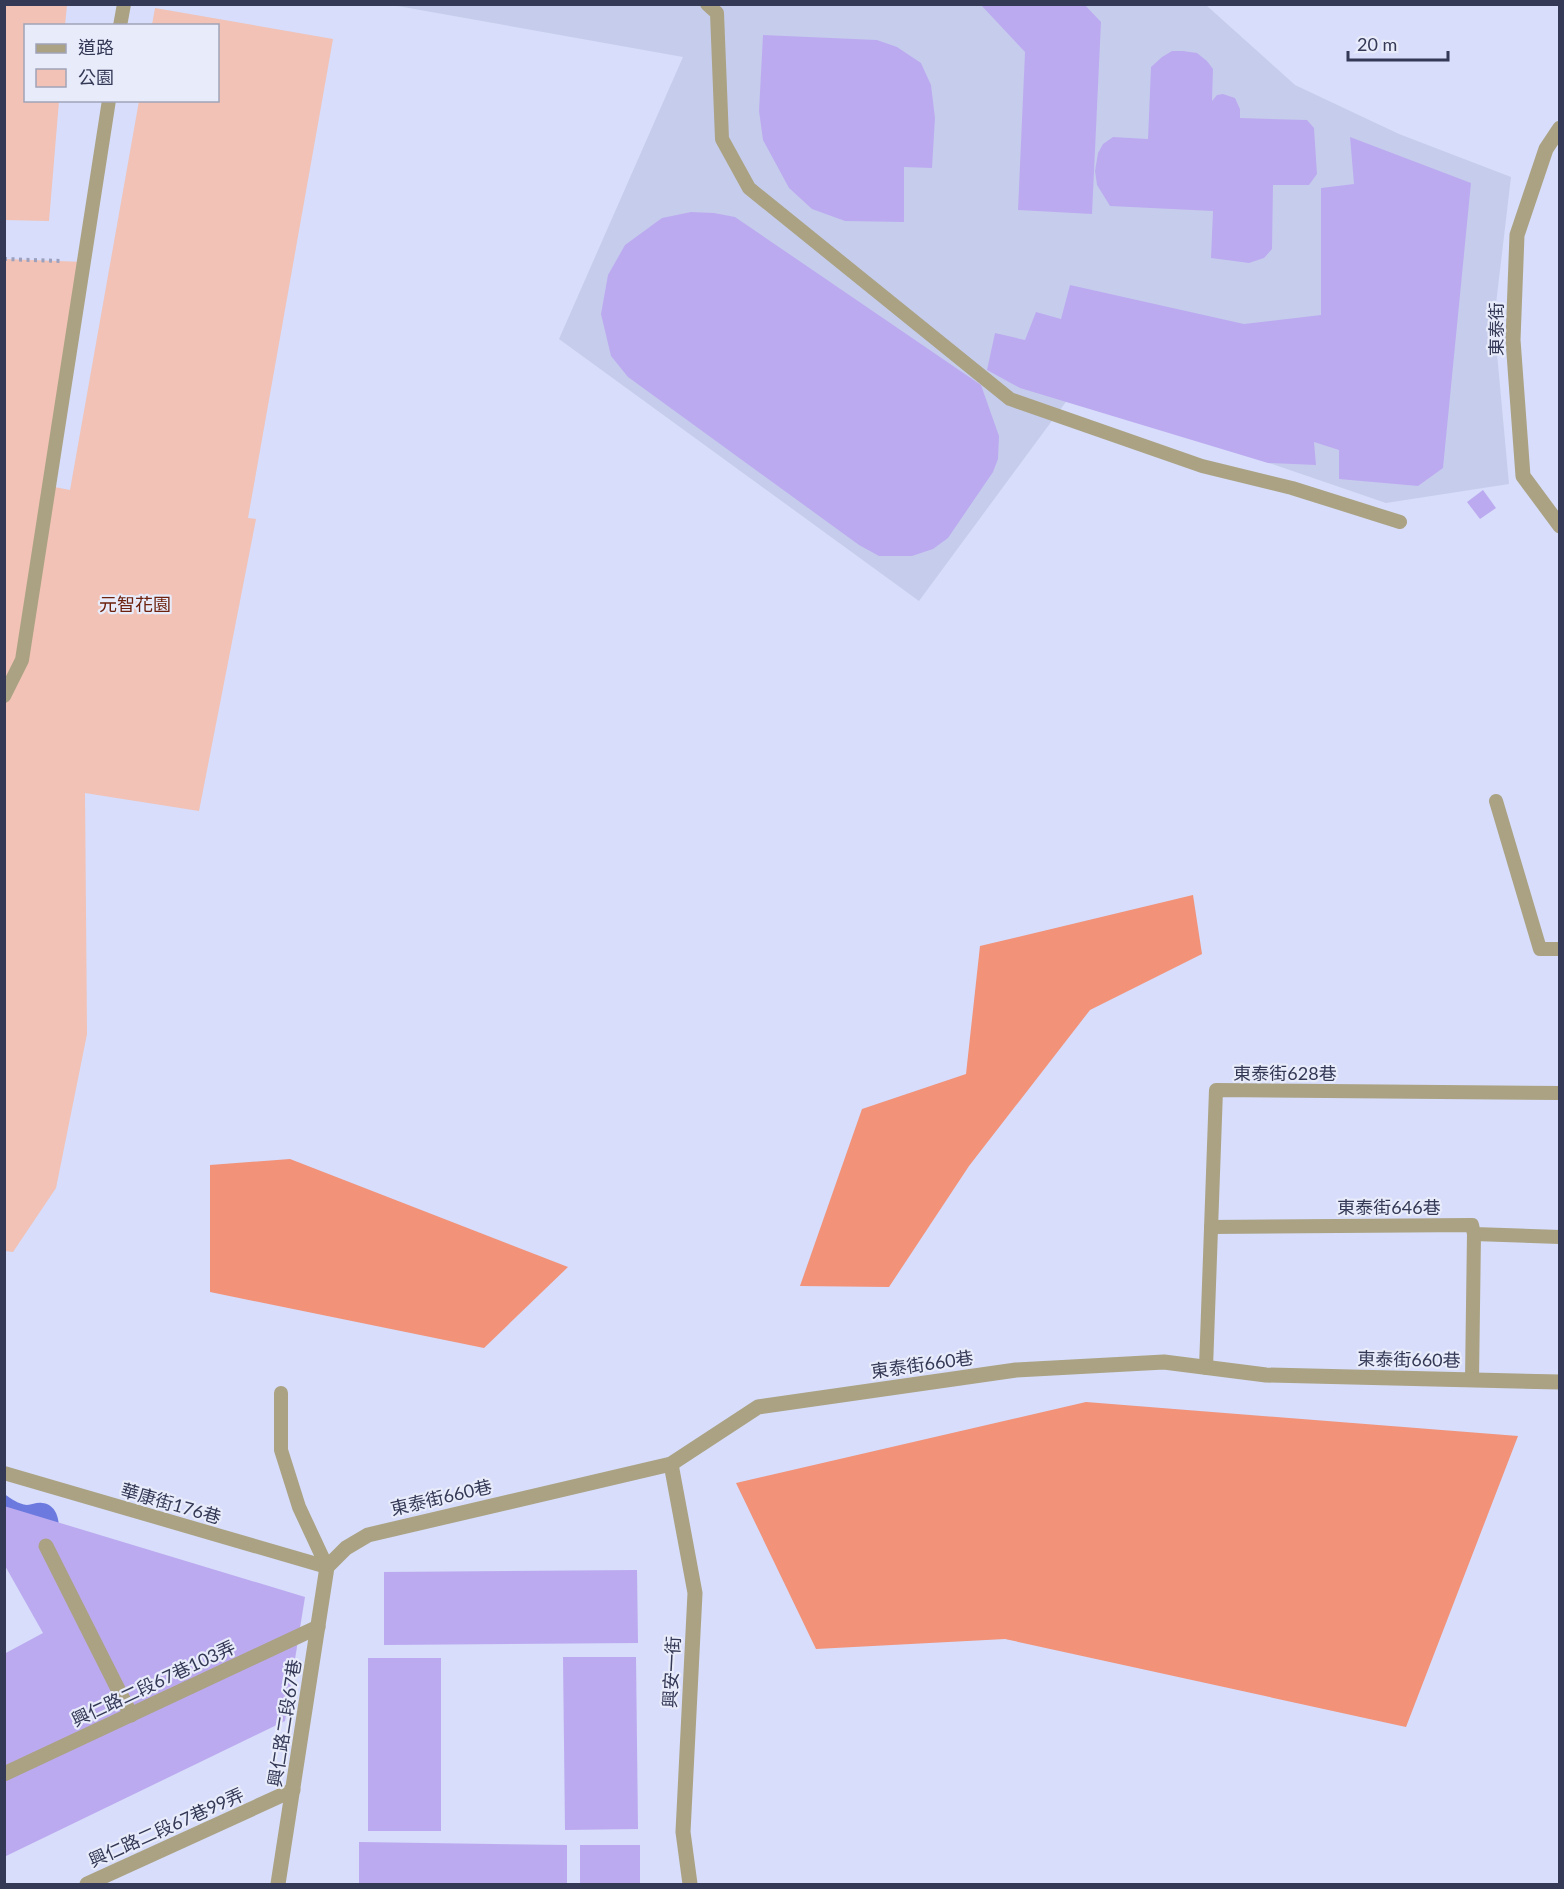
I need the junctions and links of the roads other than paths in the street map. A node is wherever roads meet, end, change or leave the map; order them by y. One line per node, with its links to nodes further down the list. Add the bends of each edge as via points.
1 (123, 4): 3 (lane)
2 (707, 4): 6 (lane, via 717,13 722,139 749,188 1010,399 1202,466 1292,488)
3 (120, 24)
4 (109, 102): 8 (lane, via 22,660)
5 (1560, 128): 7 (street, 東泰街, via 1546,149 1517,235 1513,340 1522,476)
6 (1400, 522)
7 (1560, 526)
8 (4, 696)
9 (1496, 801): 10 (lane, via 1540,949)
10 (1560, 949)
11 (1560, 1093): 12 (lane, 東泰街628巷, via 1216,1090)
12 (1211, 1227): 13 (lane, 東泰街646巷, via 1472,1225); 15 (lane, 東泰街628巷)
13 (1474, 1234): 14 (lane, 東泰街646巷); 16 (lane)
14 (1560, 1238)
15 (1206, 1368): 16 (street, 東泰街660巷, via 1266,1375); 19 (street, 東泰街660巷, via 1164,1362 1016,1370 758,1407)
16 (1472, 1380): 17 (street, 東泰街660巷)
17 (1560, 1382)
18 (280, 1393): 22 (lane, via 281,1450 299,1508)
19 (671, 1464): 22 (street, 東泰街660巷, via 368,1535 346,1548); 29 (street, 興安一街, via 695,1593 683,1832)
20 (4, 1473): 22 (lane, 華康街176巷)
21 (46, 1546): 24 (street)
22 (327, 1567): 23 (street, 興仁路二段67巷)
23 (318, 1628): 24 (street, 興仁路二段67巷103弄); 26 (street, 興仁路二段67巷)
24 (131, 1715): 25 (street, 興仁路二段67巷103弄)
25 (4, 1774)
26 (293, 1791): 27 (street, 興仁路二段67巷99弄); 28 (street, 興仁路二段67巷)
27 (87, 1884)
28 (278, 1884)
29 (690, 1884)

